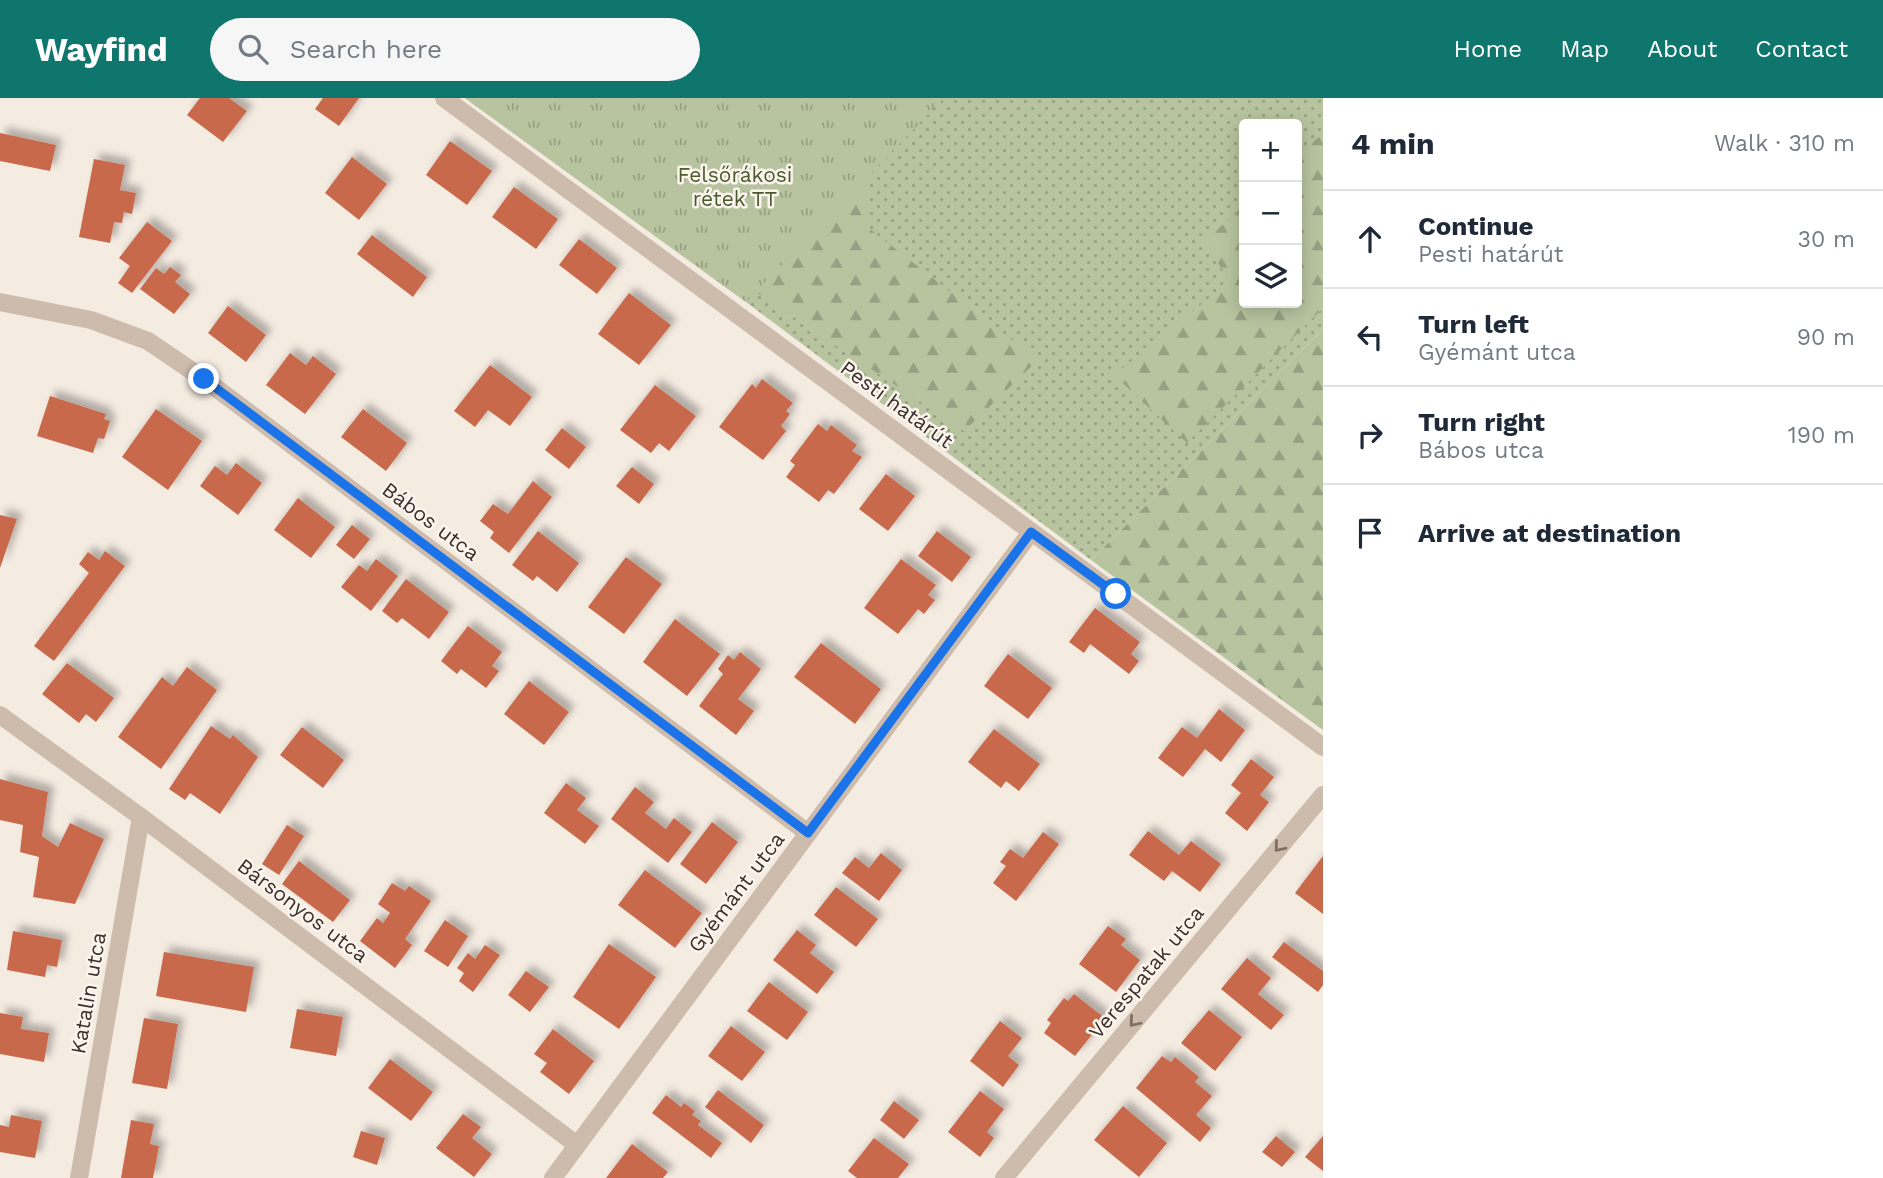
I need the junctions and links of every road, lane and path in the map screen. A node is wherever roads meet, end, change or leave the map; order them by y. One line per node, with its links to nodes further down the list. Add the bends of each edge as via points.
1 (443, 98): 3 (street, Pesti határút)
2 (0, 302): 8 (street, Bábos utca, via 92,320 148,341)
3 (1031, 532): 5 (street, Pesti határút); 8 (street, Gyémánt utca)
4 (0, 715): 7 (street, Bársonyos utca)
5 (1323, 747)
6 (1323, 795): 12 (street, Verespatak utca, one-way to 12)
7 (141, 817): 9 (street, Bársonyos utca); 10 (street, Katalin utca)
8 (808, 833): 9 (street, Gyémánt utca)
9 (577, 1145): 11 (street, Gyémánt utca)
10 (79, 1178)
11 (553, 1178)
12 (1004, 1178)

